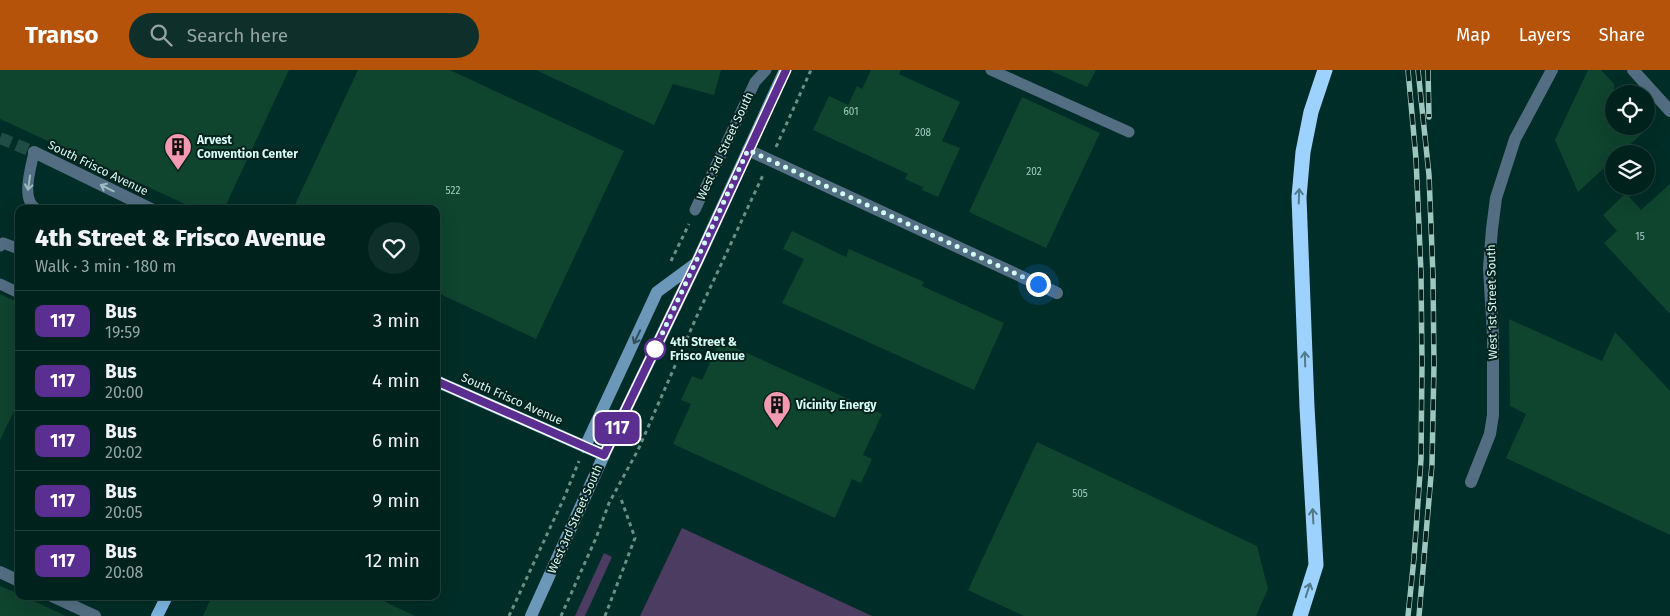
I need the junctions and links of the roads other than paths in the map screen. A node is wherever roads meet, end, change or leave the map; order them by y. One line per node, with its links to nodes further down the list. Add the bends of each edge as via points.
1 (766, 70): 13 (lane, West 3rd Street South, via 755,82)
2 (786, 70): 9 (main road, West 3rd Street South)
3 (991, 70): 8 (lane)
4 (1325, 70): 31 (highway, one-way to 4, via 1316,565 1299,197 1311,112)
5 (1552, 70): 23 (street, West 1st Street South, via 1515,139 1496,198 1489,268 1493,415 1490,434)
6 (1633, 70): 7 (street)
7 (1670, 111)
8 (1129, 132)
9 (748, 150): 16 (main road, West 3rd Street South); 19 (street)
10 (34, 152): 11 (lane, one-way to 11, via 27,197); 12 (street, South Frisco Avenue, one-way to 10)
11 (31, 205)
12 (143, 205)
13 (695, 210)
14 (0, 246): 15 (lane, via 3,243)
15 (15, 248)
16 (697, 262): 21 (main road, one-way to 21, via 657,292); 22 (main road, West 3rd Street South)
17 (0, 284): 18 (lane)
18 (15, 291)
19 (1057, 293)
20 (440, 383): 21 (main road, South Frisco Avenue)
21 (585, 447): 22 (main road, South Frisco Avenue)
22 (604, 455): 30 (main road, West 3rd Street South)
23 (1471, 482)
24 (0, 572): 25 (street)
25 (15, 579)
26 (61, 600): 28 (street)
27 (165, 600): 29 (main road)
28 (95, 616)
29 (157, 616)
30 (532, 616)
31 (1300, 616)

